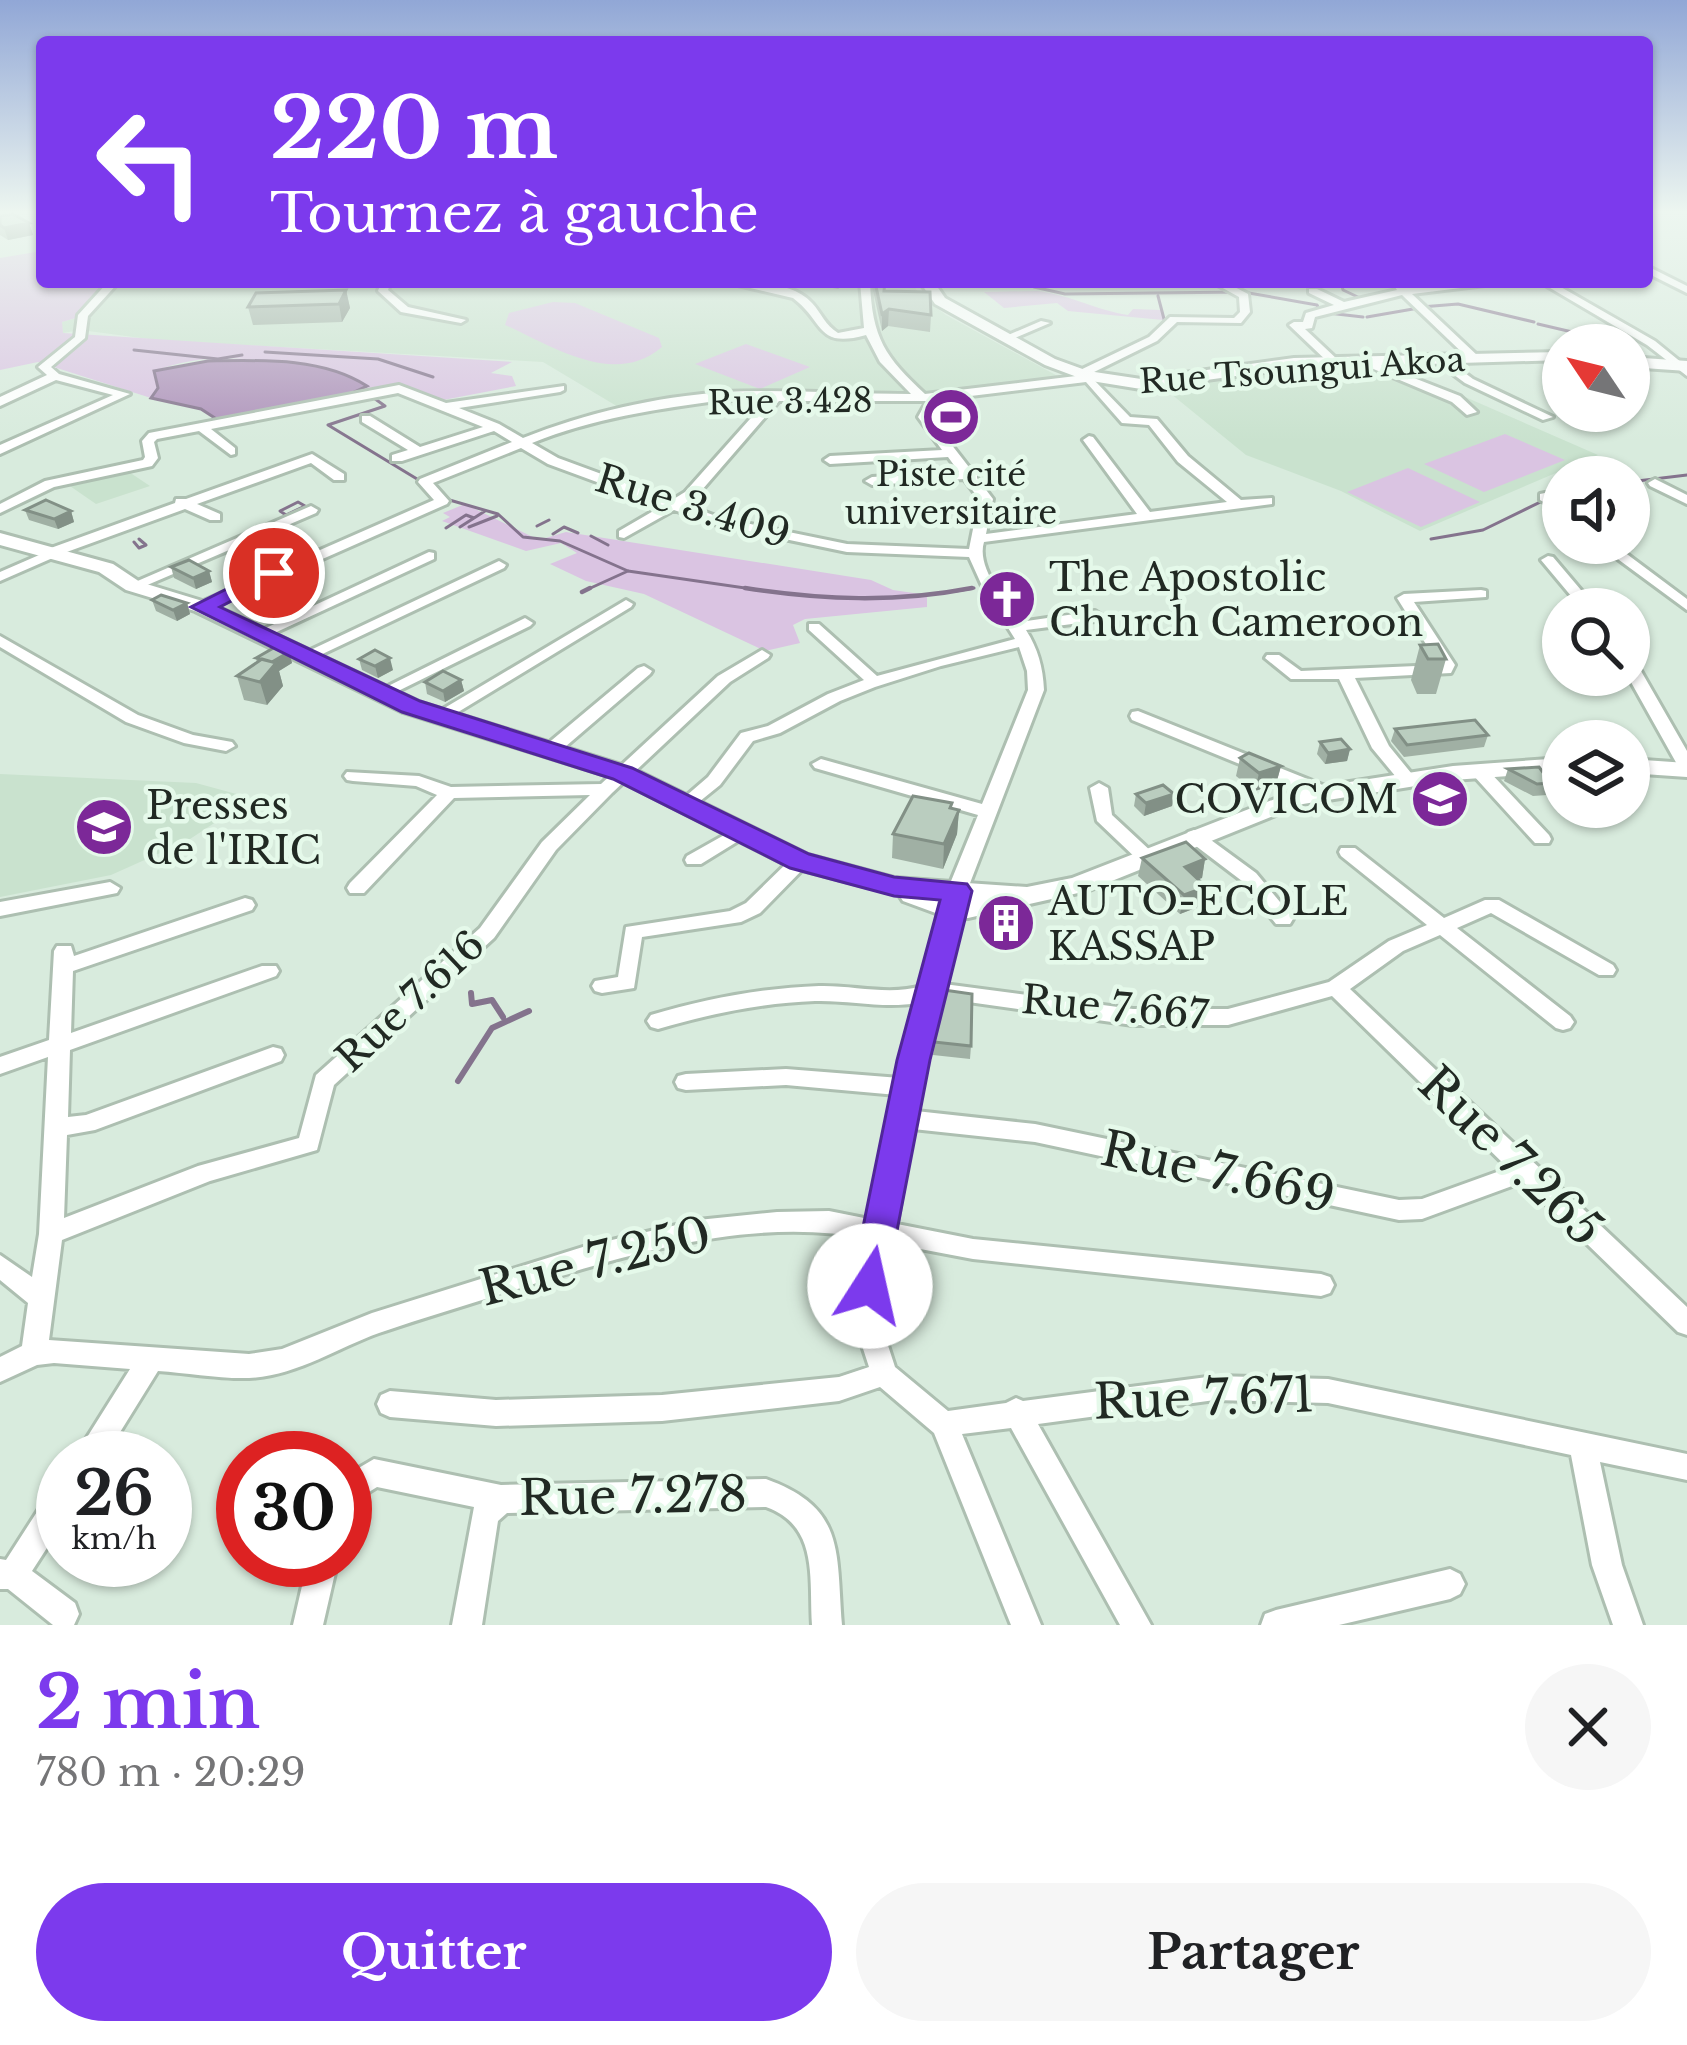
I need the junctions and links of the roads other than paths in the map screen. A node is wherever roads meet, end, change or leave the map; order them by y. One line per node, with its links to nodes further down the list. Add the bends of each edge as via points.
1 (107, 290): 23 (street, via 83,315 80,338 44,367)
2 (384, 290): 12 (street, via 401,309)
3 (769, 290): 14 (street, via 795,295 827,333)
4 (865, 290): 14 (street)
5 (932, 290): 15 (main road)
6 (1235, 290): 24 (street, Rue 3.428, via 1246,306 1237,321 1171,320 1153,339)
7 (1382, 290): 11 (street)
8 (1401, 290): 17 (street)
9 (1559, 290): 22 (street)
10 (1313, 291): 11 (street)
11 (1340, 304): 19 (street, via 1310,315 1308,326 1294,326)
12 (460, 320)
13 (1045, 323): 15 (street)
14 (866, 331): 28 (street)
15 (1004, 339): 24 (main road)
16 (1542, 357): 17 (main road, Rue Tsoungui Akoa)
17 (1475, 359): 18 (main road, Rue Tsoungui Akoa)
18 (1442, 361): 20 (main road, Rue Tsoungui Akoa); 32 (street)
19 (1335, 363): 20 (main road, Rue Tsoungui Akoa); 24 (main road, Rue Tsoungui Akoa, via 1141,384)
20 (1368, 363): 31 (street)
21 (1650, 364): 22 (main road)
22 (1683, 368)
23 (55, 376): 29 (street); 38 (street, via 120,396)
24 (1080, 378): 26 (street, Rue 3.428); 52 (street, via 1126,419 1153,422)
25 (560, 388): 30 (street)
26 (951, 396): 28 (street, Rue 3.428); 41 (street, via 930,404 924,417)
27 (775, 398): 28 (street, Rue 3.428); 37 (street, Rue 3.428, via 723,396 620,411); 51 (street)
28 (922, 398)
29 (0, 402)
30 (445, 407): 34 (street, Rue 3.409, via 391,389); 35 (street, Rue 3.409)
31 (1471, 412)
32 (1542, 415)
33 (366, 419): 40 (street)
34 (200, 426): 39 (street); 53 (street, via 149,439 152,458 140,466 50,484)
35 (495, 427): 37 (street, Rue 3.409); 40 (street)
36 (1089, 440): 56 (street)
37 (525, 444): 51 (street, Rue 3.409); 71 (street, Rue 3.428, via 425,482 442,501)
38 (0, 450)
39 (231, 451)
40 (418, 451): 42 (street)
41 (952, 453): 43 (street); 44 (street)
42 (397, 458)
43 (830, 460)
44 (972, 475): 46 (street); 59 (street, via 988,508)
45 (339, 477): 50 (street, via 312,458)
46 (872, 481)
47 (1655, 483): 48 (street)
48 (1687, 500)
49 (1267, 501): 52 (street, Rue 3.409)
50 (181, 502): 55 (street); 60 (street)
51 (678, 505): 57 (street); 59 (street, Rue 3.409, via 741,528 847,548)
52 (1238, 505): 56 (street, Rue 3.409)
53 (0, 509)
54 (310, 510): 66 (street)
55 (215, 517)
56 (1146, 517): 59 (street, Rue 3.409)
57 (624, 535)
58 (0, 539): 60 (main road)
59 (977, 546): 76 (street, via 984,584)
60 (55, 552): 65 (street); 66 (main road)
61 (429, 556): 75 (street)
62 (1551, 564): 67 (street)
63 (1631, 564): 70 (street)
64 (499, 565): 78 (street)
65 (0, 577)
66 (134, 586): 71 (main road)
67 (1572, 588)
68 (1481, 594): 82 (street, via 1405,598 1447,668)
69 (626, 604): 86 (street)
70 (1687, 606)
71 (202, 607): 75 (main road)
72 (1094, 616): 76 (street)
73 (525, 623): 84 (street)
74 (814, 628): 83 (street)
75 (263, 633): 78 (main road)
76 (1020, 634): 83 (street); 102 (street, via 1036,660 1036,690)
77 (0, 640): 88 (street, via 132,723)
78 (308, 655): 84 (main road)
79 (762, 655): 97 (street, via 724,679)
80 (1273, 658): 82 (street, via 1297,676)
81 (644, 671): 89 (street)
82 (1345, 674): 96 (street, via 1381,748)
83 (875, 682): 101 (street, via 817,704 777,732 747,736)
84 (382, 693): 86 (main road)
85 (1647, 696): 93 (street)
86 (439, 716): 89 (main road)
87 (1138, 716): 99 (street)
88 (226, 746)
89 (552, 749): 97 (main road)
90 (821, 764): 102 (street)
91 (1542, 767): 94 (main road)
92 (1650, 767): 93 (main road)
93 (1687, 768)
94 (1478, 770): 96 (main road); 105 (street)
95 (353, 776): 100 (street, via 419,781)
96 (1407, 779): 99 (main road)
97 (614, 781): 100 (street); 101 (main road); 133 (street, Rue 7.616, via 539,858 488,933 324,1081 309,1144 206,1173)
98 (1099, 788): 107 (street, via 1103,817)
99 (1324, 792): 104 (main road)
100 (449, 793): 111 (street)
101 (688, 802): 103 (main road)
102 (985, 811): 112 (street)
103 (742, 831): 108 (street); 109 (main road)
104 (1194, 836): 107 (main road); 115 (street, via 1249,878)
105 (1542, 839)
106 (1348, 852): 116 (street)
107 (1147, 858): 112 (main road, via 1078,885)
108 (694, 860)
109 (800, 861): 112 (main road); 119 (street, via 753,908 633,932 627,983)
110 (110, 887): 114 (street)
111 (357, 888)
112 (955, 901): 121 (street)
113 (245, 905): 124 (street, via 64,958)
114 (0, 909)
115 (1283, 919)
116 (1442, 922): 118 (street, Rue 7.667, via 1496,905); 120 (street, Rue 7.667); 123 (street)
117 (269, 970): 124 (street)
118 (1606, 970)
119 (602, 986)
120 (1336, 988): 121 (street, Rue 7.667, via 1187,1021); 131 (street, Rue 7.265)
121 (934, 990): 122 (street, Rue 7.667, via 906,1002 778,997); 128 (street)
122 (658, 1021)
123 (1563, 1022)
124 (59, 1046): 126 (street); 130 (street)
125 (273, 1055): 130 (street, via 87,1124)
126 (0, 1066)
127 (686, 1082): 128 (street, via 786,1077)
128 (909, 1088): 129 (street)
129 (904, 1119): 131 (street, Rue 7.669, via 1035,1133 1400,1210); 132 (street)
130 (56, 1126): 133 (street)
131 (1526, 1171): 137 (street, Rue 7.265)
132 (881, 1228): 135 (street, Rue 7.250, via 994,1252); 139 (street, Rue 7.250, via 812,1221 698,1230 442,1300 283,1361); 141 (street, via 868,1324)
133 (51, 1234): 136 (street)
134 (0, 1266): 136 (street)
135 (1321, 1285)
136 (41, 1298): 138 (street)
137 (1687, 1324)
138 (34, 1353): 139 (street, Rue 7.250); 140 (street, Rue 7.250)
139 (150, 1360): 145 (street)
140 (0, 1370)
141 (884, 1374): 142 (street, via 839,1389 662,1408 496,1413); 144 (street)
142 (390, 1404)
143 (1016, 1411): 144 (street, Rue 7.671); 146 (street, Rue 7.671, via 1214,1388 1328,1391); 159 (street)
144 (944, 1424): 158 (street)
145 (105, 1431)
146 (1582, 1443): 147 (street, Rue 7.671); 161 (street)
147 (1687, 1467)
148 (372, 1474): 149 (street, Rue 7.278)
149 (501, 1499): 156 (street, via 485,1514); 157 (street, Rue 7.278, via 766,1492 788,1498 806,1508 817,1529)
150 (36, 1534): 151 (street)
151 (7, 1574): 154 (street)
152 (1450, 1584): 160 (street)
153 (316, 1587): 155 (street)
154 (64, 1614)
155 (308, 1625)
156 (467, 1625)
157 (827, 1625)
158 (1026, 1625)
159 (1136, 1625)
160 (1276, 1625)
161 (1628, 1625)

